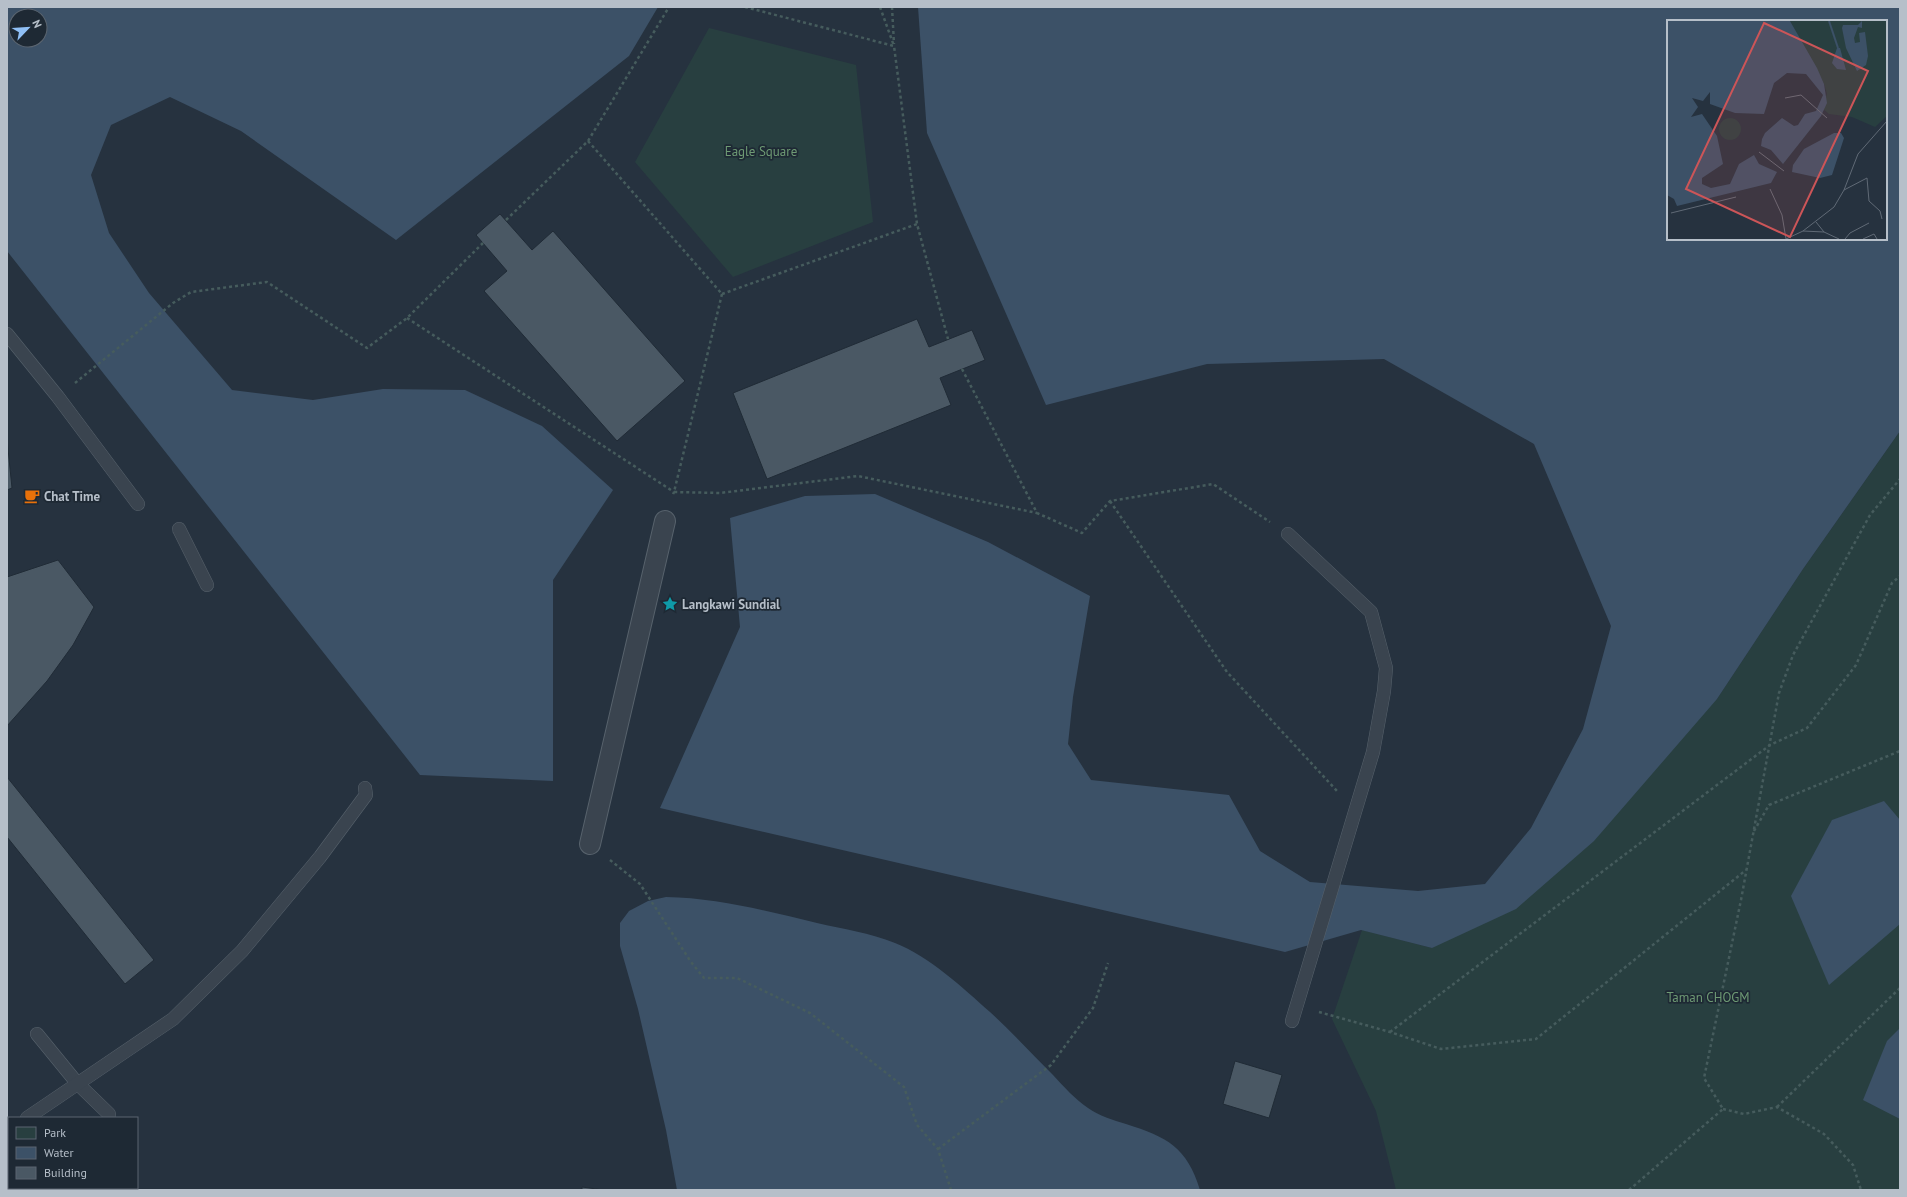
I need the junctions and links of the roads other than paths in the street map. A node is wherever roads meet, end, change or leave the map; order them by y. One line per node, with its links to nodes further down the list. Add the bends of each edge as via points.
1 (7, 334): 2 (lane)
2 (138, 504)
3 (665, 521): 8 (street)
4 (178, 529): 6 (lane)
5 (1288, 534): 9 (lane, via 1371,612 1386,668 1373,752)
6 (206, 585)
7 (365, 788): 11 (lane, via 366,795 320,857 242,951 172,1018)
8 (590, 844)
9 (1292, 1021)
10 (37, 1034): 11 (lane)
11 (77, 1083): 12 (lane); 13 (lane)
12 (109, 1114)
13 (28, 1117)

